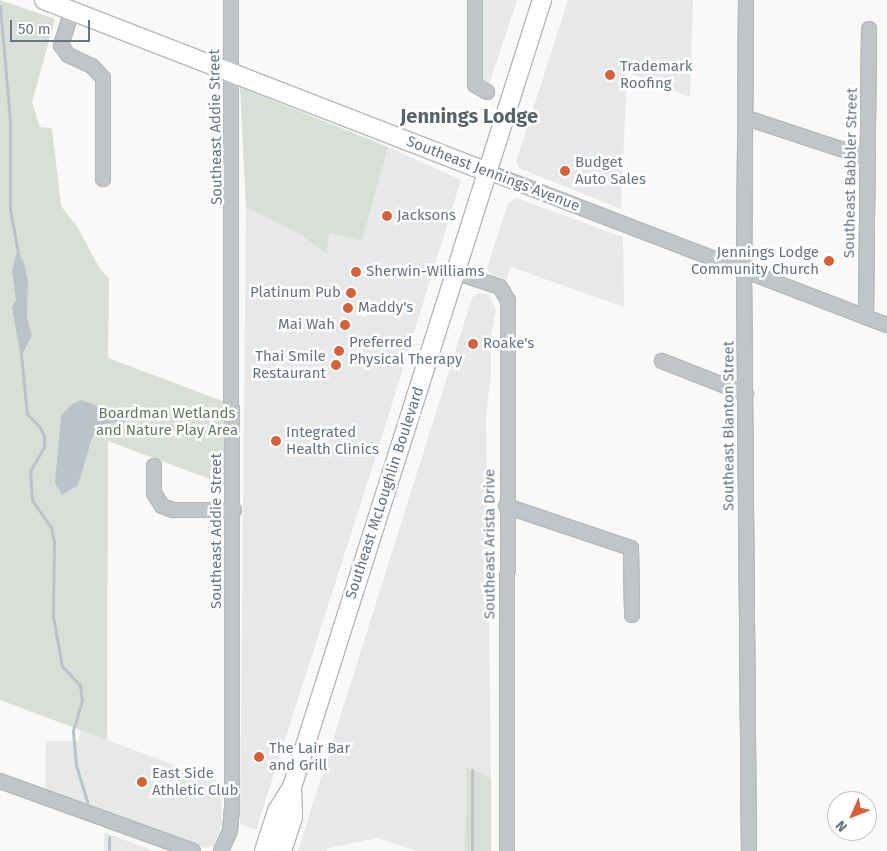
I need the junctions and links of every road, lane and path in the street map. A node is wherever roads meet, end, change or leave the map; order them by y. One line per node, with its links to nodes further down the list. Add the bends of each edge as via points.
1 (44, 0): 6 (main road, Southeast Jennings Avenue)
2 (231, 0): 8 (street, Southeast Addie Street)
3 (475, 0): 9 (street, via 475,79 476,85)
4 (542, 0): 12 (main road, Southeast McLoughlin Boulevard)
5 (746, 0): 10 (street, Southeast Blanton Street)
6 (72, 11): 8 (main road, Southeast Jennings Avenue); 13 (street, via 61,44 68,55 92,66 103,78)
7 (869, 29): 11 (street, Southeast Babbler Street)
8 (232, 72): 12 (main road, Southeast Jennings Avenue); 22 (street, Southeast Addie Street)
9 (487, 92)
10 (747, 118): 11 (street); 14 (street, Southeast Blanton Street)
11 (868, 158): 16 (street, Southeast Babbler Street)
12 (488, 172): 14 (street, Southeast Jennings Avenue); 15 (main road, Southeast McLoughlin Boulevard)
13 (103, 179)
14 (744, 270): 16 (street, Southeast Jennings Avenue); 19 (street, Southeast Blanton Street)
15 (455, 272): 21 (street, Southeast Arista Drive, via 493,283 507,295); 25 (main road, Southeast McLoughlin Boulevard)
16 (866, 317): 17 (street, Southeast Jennings Avenue)
17 (887, 325)
18 (662, 361): 19 (street)
19 (746, 394): 31 (street, Southeast Blanton Street)
20 (154, 466): 22 (street, via 154,493 162,506 173,510)
21 (506, 506): 23 (street, via 631,548); 30 (street, Southeast Arista Drive)
22 (234, 510): 27 (street, Southeast Addie Street, via 232,822)
23 (632, 615)
24 (0, 781): 26 (street)
25 (292, 787): 28 (main road, Southeast McLoughlin Boulevard, via 277,811); 29 (main road, Southeast McLoughlin Boulevard, via 293,817)
26 (193, 851)
27 (221, 851)
28 (264, 851)
29 (282, 851)
30 (507, 851)
31 (749, 851)

